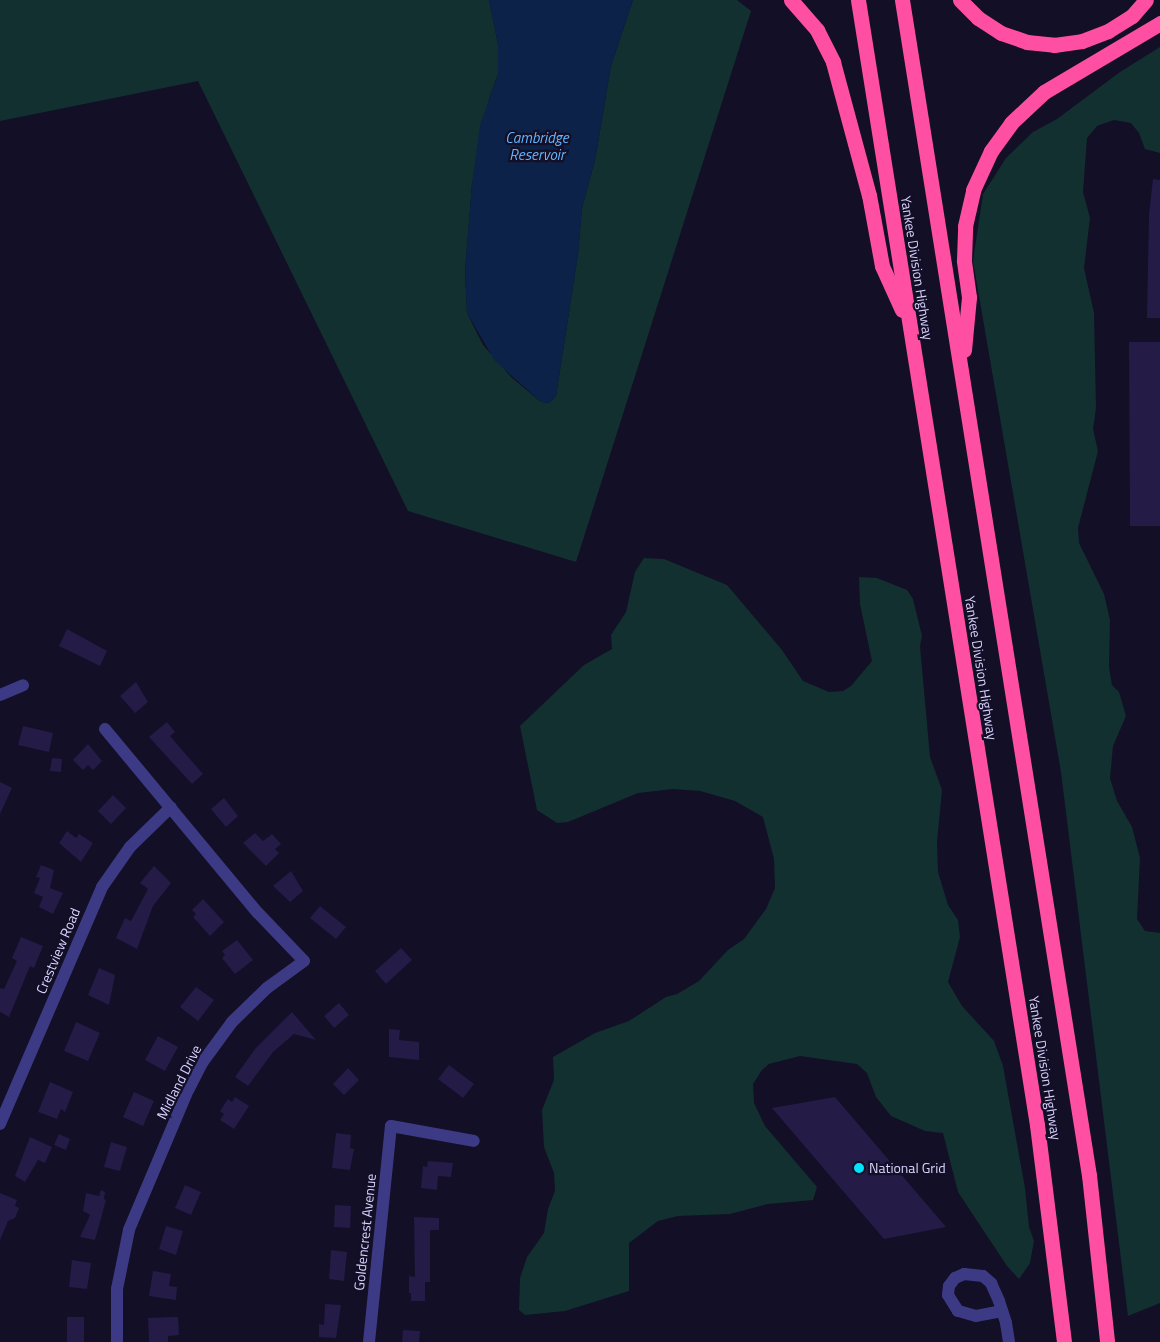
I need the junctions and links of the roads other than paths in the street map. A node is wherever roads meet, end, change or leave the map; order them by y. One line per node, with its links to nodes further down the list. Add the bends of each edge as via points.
1 (791, 0): 7 (highway, via 818,30 833,62 866,186 882,266)
2 (858, 0): 7 (highway, Yankee Division Highway)
3 (902, 0): 8 (highway, Yankee Division Highway)
4 (960, 0): 5 (highway, via 978,18 1001,33 1027,42 1054,45 1082,41 1108,31 1132,16)
5 (1146, 0)
6 (1160, 24): 8 (highway, via 1044,92 1011,124 991,151 973,190 964,232 969,297)
7 (910, 328): 19 (highway, Yankee Division Highway, via 1036,1116)
8 (962, 374): 20 (highway, Yankee Division Highway, via 1089,1175)
9 (23, 685): 10 (street)
10 (0, 695)
11 (105, 729): 12 (street, Midland Drive)
12 (171, 808): 13 (street, Crestview Road, via 130,847 102,886); 16 (street, Midland Drive, via 258,913 304,961 267,988 232,1022 202,1063 188,1090 129,1230 117,1289)
13 (0, 1124)
14 (474, 1141): 17 (street, Goldencrest Avenue, via 391,1126)
15 (1002, 1311): 18 (street)
16 (117, 1342)
17 (369, 1342)
18 (1009, 1342)
19 (1064, 1342)
20 (1107, 1342)

